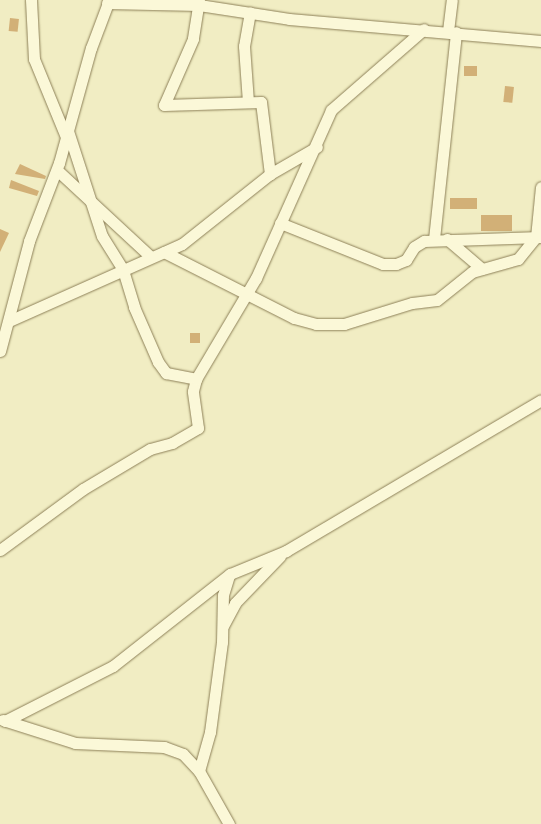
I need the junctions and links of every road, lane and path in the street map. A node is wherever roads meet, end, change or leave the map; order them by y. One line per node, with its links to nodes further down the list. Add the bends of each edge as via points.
1 (31, 0): 10 (street, via 34,59)
2 (452, 0): 7 (street)
3 (108, 1): 4 (street); 10 (street)
4 (199, 3): 5 (street); 9 (street, via 193,39 164,105)
5 (250, 13): 6 (street); 9 (street, via 244,46)
6 (424, 29): 7 (street); 11 (street, via 331,110)
7 (452, 31): 8 (street); 18 (street)
8 (541, 41)
9 (248, 102): 13 (street, via 261,102)
10 (67, 134): 12 (street); 15 (street)
11 (317, 146): 13 (street); 16 (street)
12 (57, 170): 15 (street); 25 (street, via 29,241)
13 (270, 174): 20 (street, via 188,240)
14 (541, 187): 17 (street)
15 (87, 197): 21 (street); 23 (street, via 102,236)
16 (280, 223): 18 (street, via 383,264 396,264 406,260 414,247); 24 (street)
17 (538, 237): 19 (street); 22 (street, via 518,259)
18 (434, 239): 19 (street)
19 (447, 239): 22 (street)
20 (164, 252): 21 (street); 24 (street)
21 (150, 257): 23 (street)
22 (482, 269): 24 (street, via 437,300 412,303 344,324 316,324 294,318)
23 (123, 270): 25 (street); 27 (street, via 134,307 166,373)
24 (248, 293): 27 (street)
25 (9, 321): 26 (street)
26 (0, 351)
27 (196, 379): 29 (street, via 193,391 199,423 194,431 172,443 150,448 83,489)
28 (541, 400): 30 (street)
29 (0, 550)
30 (286, 550): 31 (street); 32 (street, via 235,603)
31 (230, 574): 32 (street, via 222,595); 33 (street, via 113,666)
32 (222, 629): 34 (street, via 210,732)
33 (3, 720): 34 (street, via 75,743 164,747 183,754)
34 (199, 771): 35 (street)
35 (230, 824)

